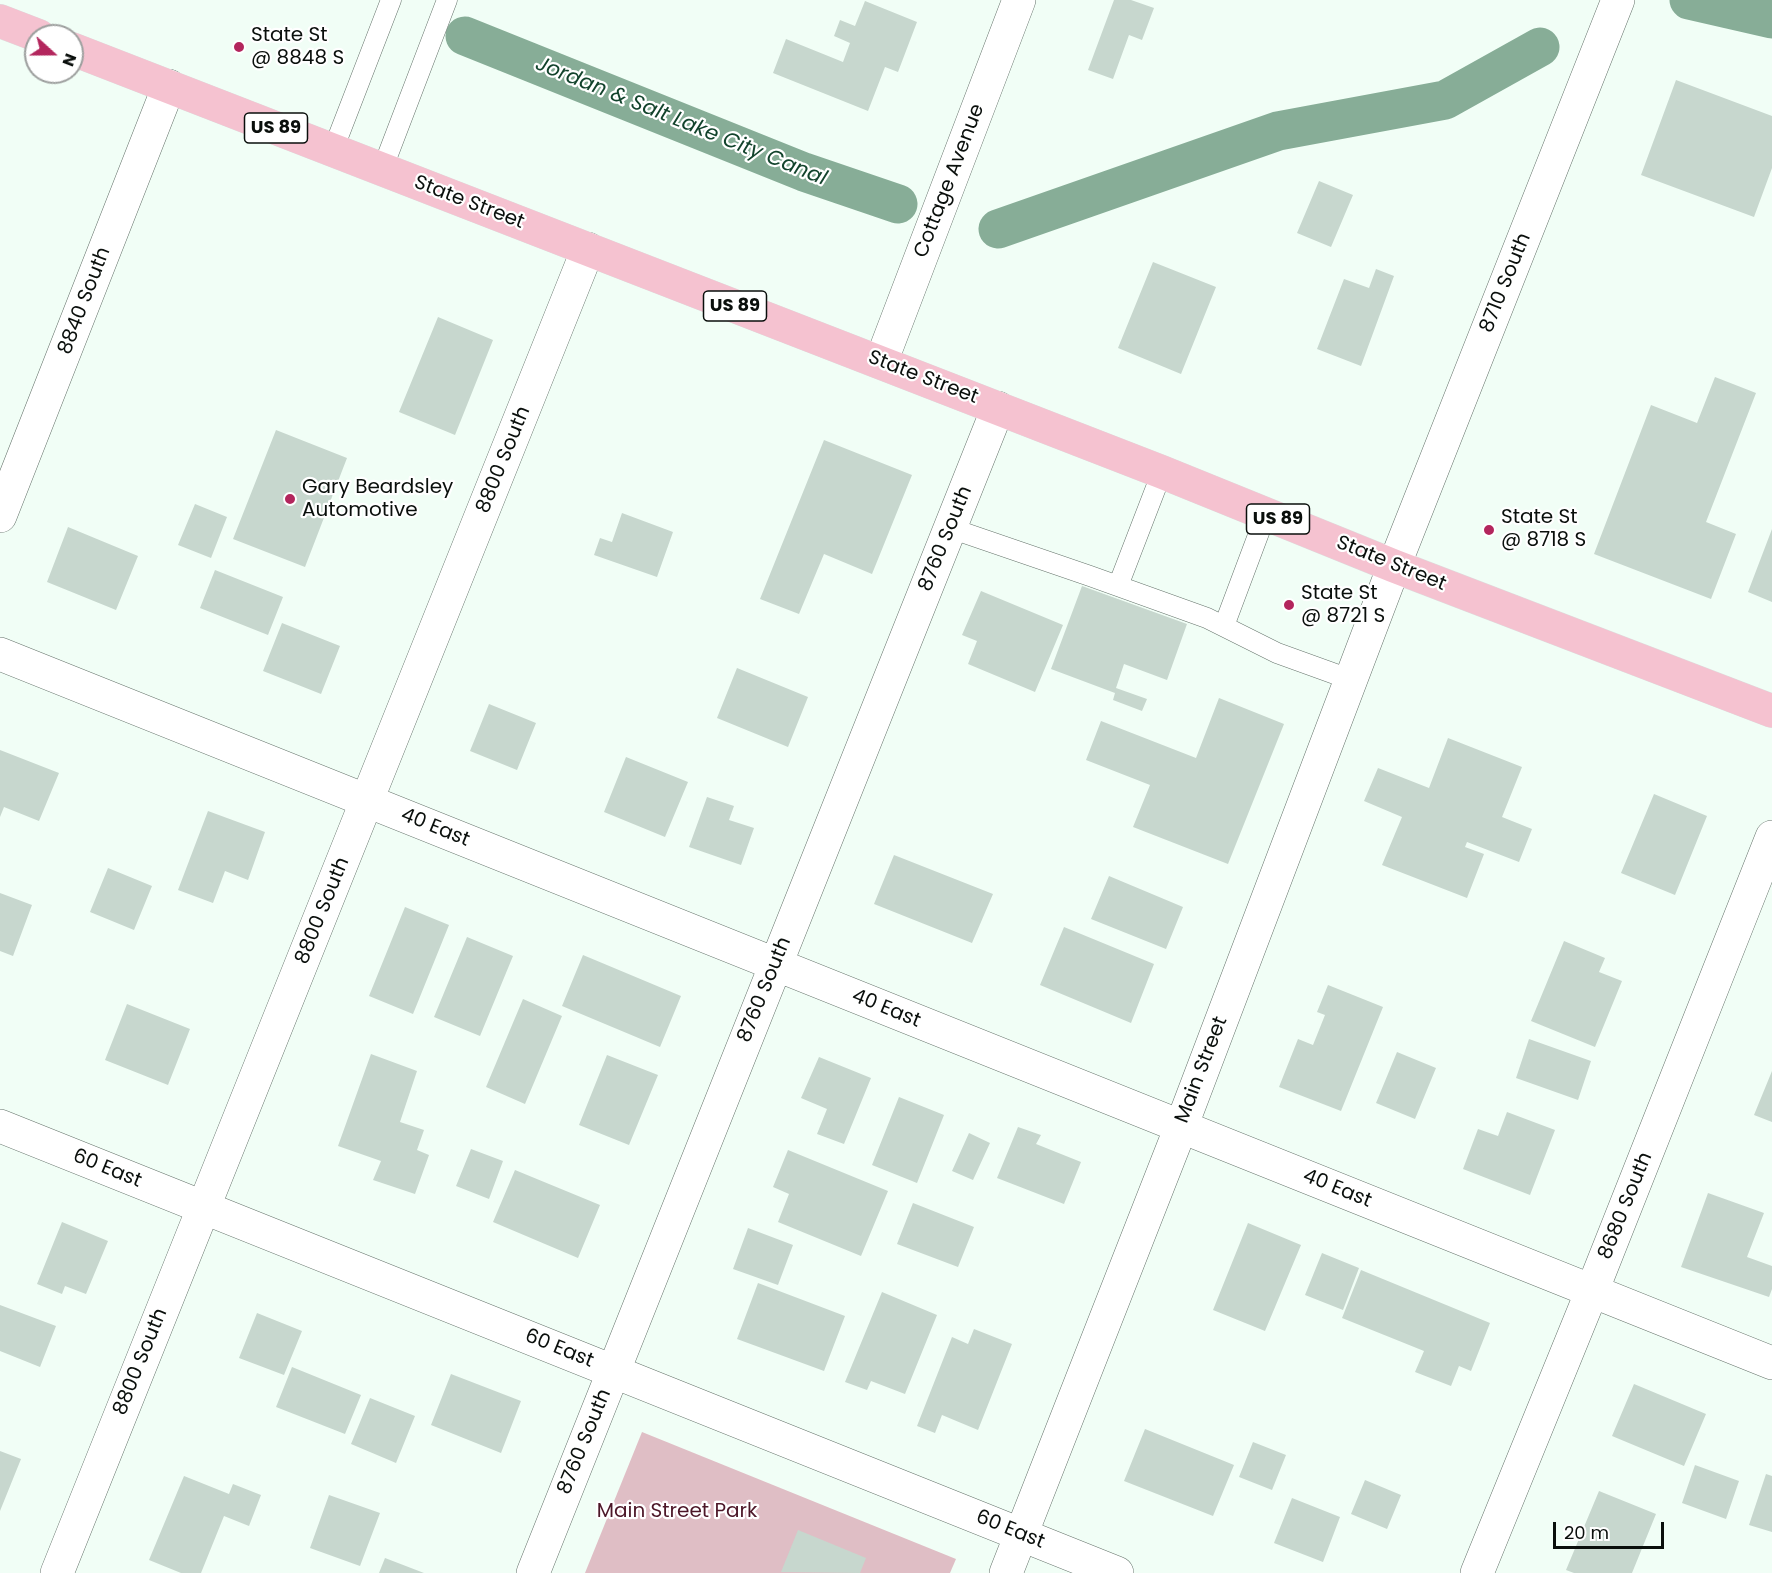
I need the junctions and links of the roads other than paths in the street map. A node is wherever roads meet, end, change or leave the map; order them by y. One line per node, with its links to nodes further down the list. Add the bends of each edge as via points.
1 (391, 0): 9 (lane)
2 (447, 0): 10 (lane)
3 (1019, 0): 12 (street, Cottage Avenue)
4 (1618, 0): 18 (street, 8710 South)
5 (0, 21): 6 (main road)
6 (24, 30)
7 (84, 54): 8 (main road, State Street / US 89)
8 (169, 87): 9 (main road, State Street / US 89); 16 (street, 8840 South)
9 (333, 150): 10 (main road, State Street / US 89)
10 (382, 170): 11 (main road, State Street / US 89)
11 (588, 249): 12 (main road, State Street / US 89); 24 (street, 8800 South)
12 (881, 362): 13 (main road, State Street / US 89)
13 (998, 408): 14 (main road, State Street / US 89); 17 (street, 8760 South)
14 (1162, 472): 15 (main road, State Street / US 89); 19 (lane)
15 (1266, 514): 18 (main road, State Street / US 89); 20 (lane)
16 (0, 516)
17 (950, 528): 19 (lane); 26 (street, 8760 South)
18 (1394, 566): 22 (street, Main Street); 23 (main road, State Street / US 89)
19 (1118, 586): 20 (lane)
20 (1224, 626): 22 (lane, via 1277,653)
21 (0, 654): 24 (street, 40 East)
22 (1349, 679): 28 (street, Main Street)
23 (1772, 711)
24 (367, 801): 26 (street, 40 East); 29 (street, 8800 South)
25 (1772, 837): 30 (street, 8680 South)
26 (776, 964): 28 (street, 40 East); 32 (street, 8760 South)
27 (0, 1126): 29 (street, 60 East)
28 (1181, 1126): 30 (street, 40 East); 33 (street, Main Street)
29 (204, 1207): 32 (street, 60 East); 34 (street, 8800 South)
30 (1592, 1291): 31 (street, 40 East); 38 (street, 8680 South)
31 (1772, 1363)
32 (614, 1371): 33 (street, 60 East); 35 (street, 8760 South)
33 (1021, 1535): 36 (street, Main Street); 37 (street, 60 East)
34 (57, 1573)
35 (533, 1573)
36 (1006, 1573)
37 (1117, 1573)
38 (1477, 1573)

